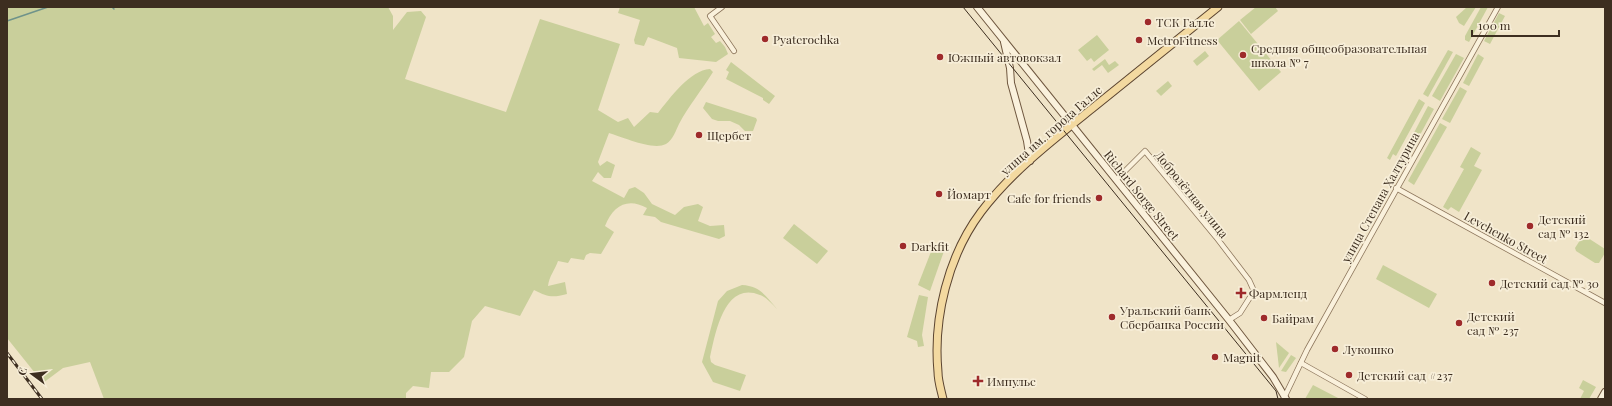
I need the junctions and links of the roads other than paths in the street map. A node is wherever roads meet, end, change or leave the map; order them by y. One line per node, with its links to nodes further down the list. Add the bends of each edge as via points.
1 (722, 7): 6 (street, via 710,16)
2 (977, 7): 5 (main road, Richard Sorge Street)
3 (1218, 7): 7 (main road, улица им. города Галле)
4 (1498, 7): 10 (street, улица Степана Халтурина)
5 (1004, 40): 7 (main road, Richard Sorge Street); 8 (main road, via 1011,83)
6 (734, 51)
7 (1072, 124): 8 (main road, улица им. города Галле); 9 (main road, Richard Sorge Street)
8 (1030, 161): 16 (main road, улица им. города Галле, via 1002,187 980,213 951,270 938,324 938,373)
9 (1116, 180): 12 (main road, Richard Sorge Street); 12 (street, Добролётная улица, via 1145,152 1249,280 1254,291 1240,313)
10 (1396, 188): 11 (street, Levchenko Street); 13 (street, улица Степана Халтурина)
11 (1605, 303)
12 (1229, 320): 15 (main road, Richard Sorge Street, via 1273,377)
13 (1301, 363): 15 (street, улица Степана Халтурина); 17 (street)
14 (1605, 392): 18 (main road)
15 (1285, 398)
16 (943, 399)
17 (1365, 399)
18 (1601, 399)

